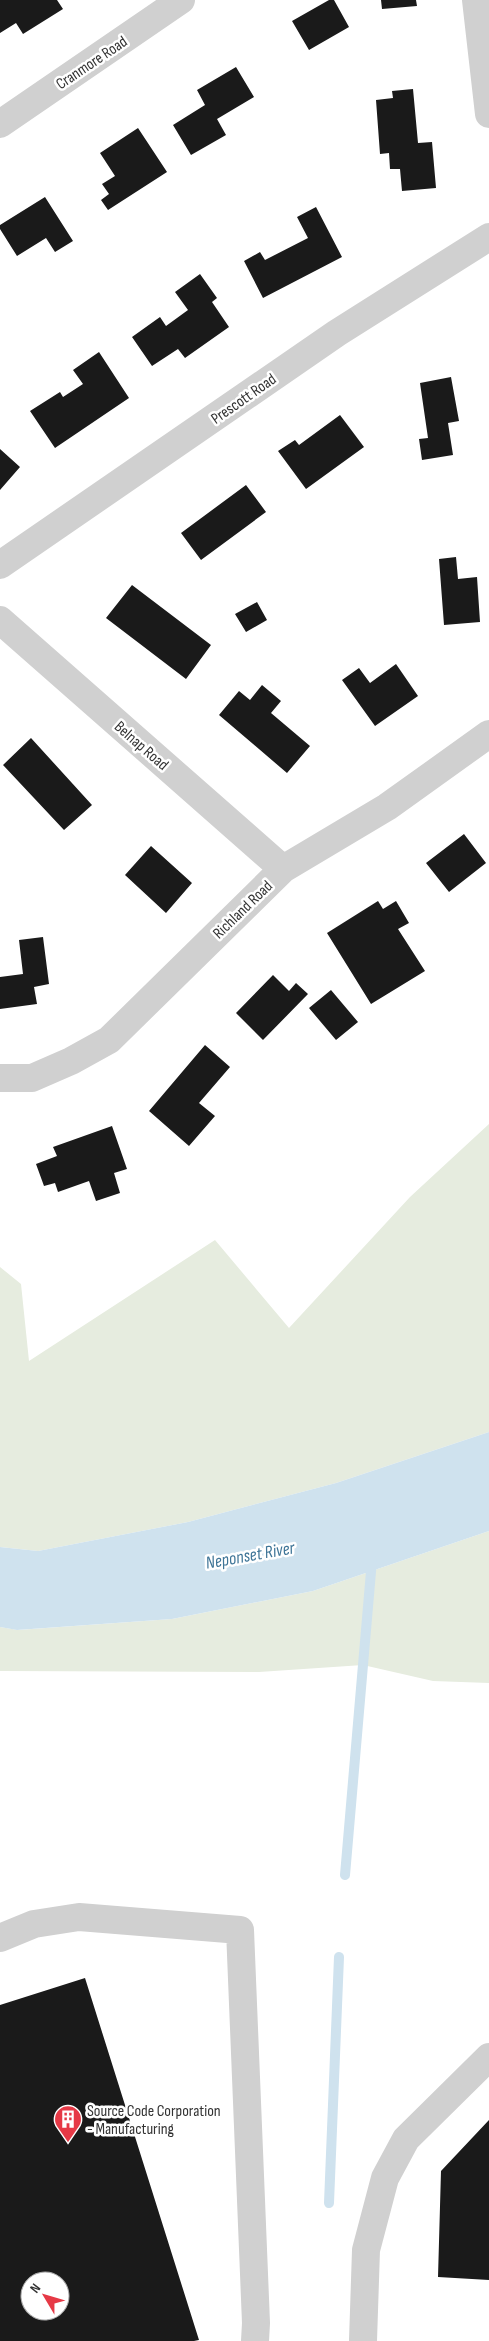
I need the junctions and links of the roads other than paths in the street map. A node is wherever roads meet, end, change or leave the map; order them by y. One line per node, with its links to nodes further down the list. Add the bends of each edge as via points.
1 (181, 0): 4 (street, Cranmore Road)
2 (476, 0): 3 (street)
3 (489, 114)
4 (0, 124)
5 (489, 237): 6 (street, Prescott Road, via 337,333)
6 (0, 565)
7 (0, 620): 9 (street, Belnap Road)
8 (489, 734): 9 (street, Richland Road, via 387,807)
9 (283, 869): 10 (street, Richland Road, via 109,1040 32,1078)
10 (0, 1078)
11 (0, 1938): 13 (street, via 34,1924 79,1917 240,1930)
12 (489, 2057): 14 (street, via 406,2139 385,2178 366,2250)
13 (255, 2341)
14 (363, 2341)

